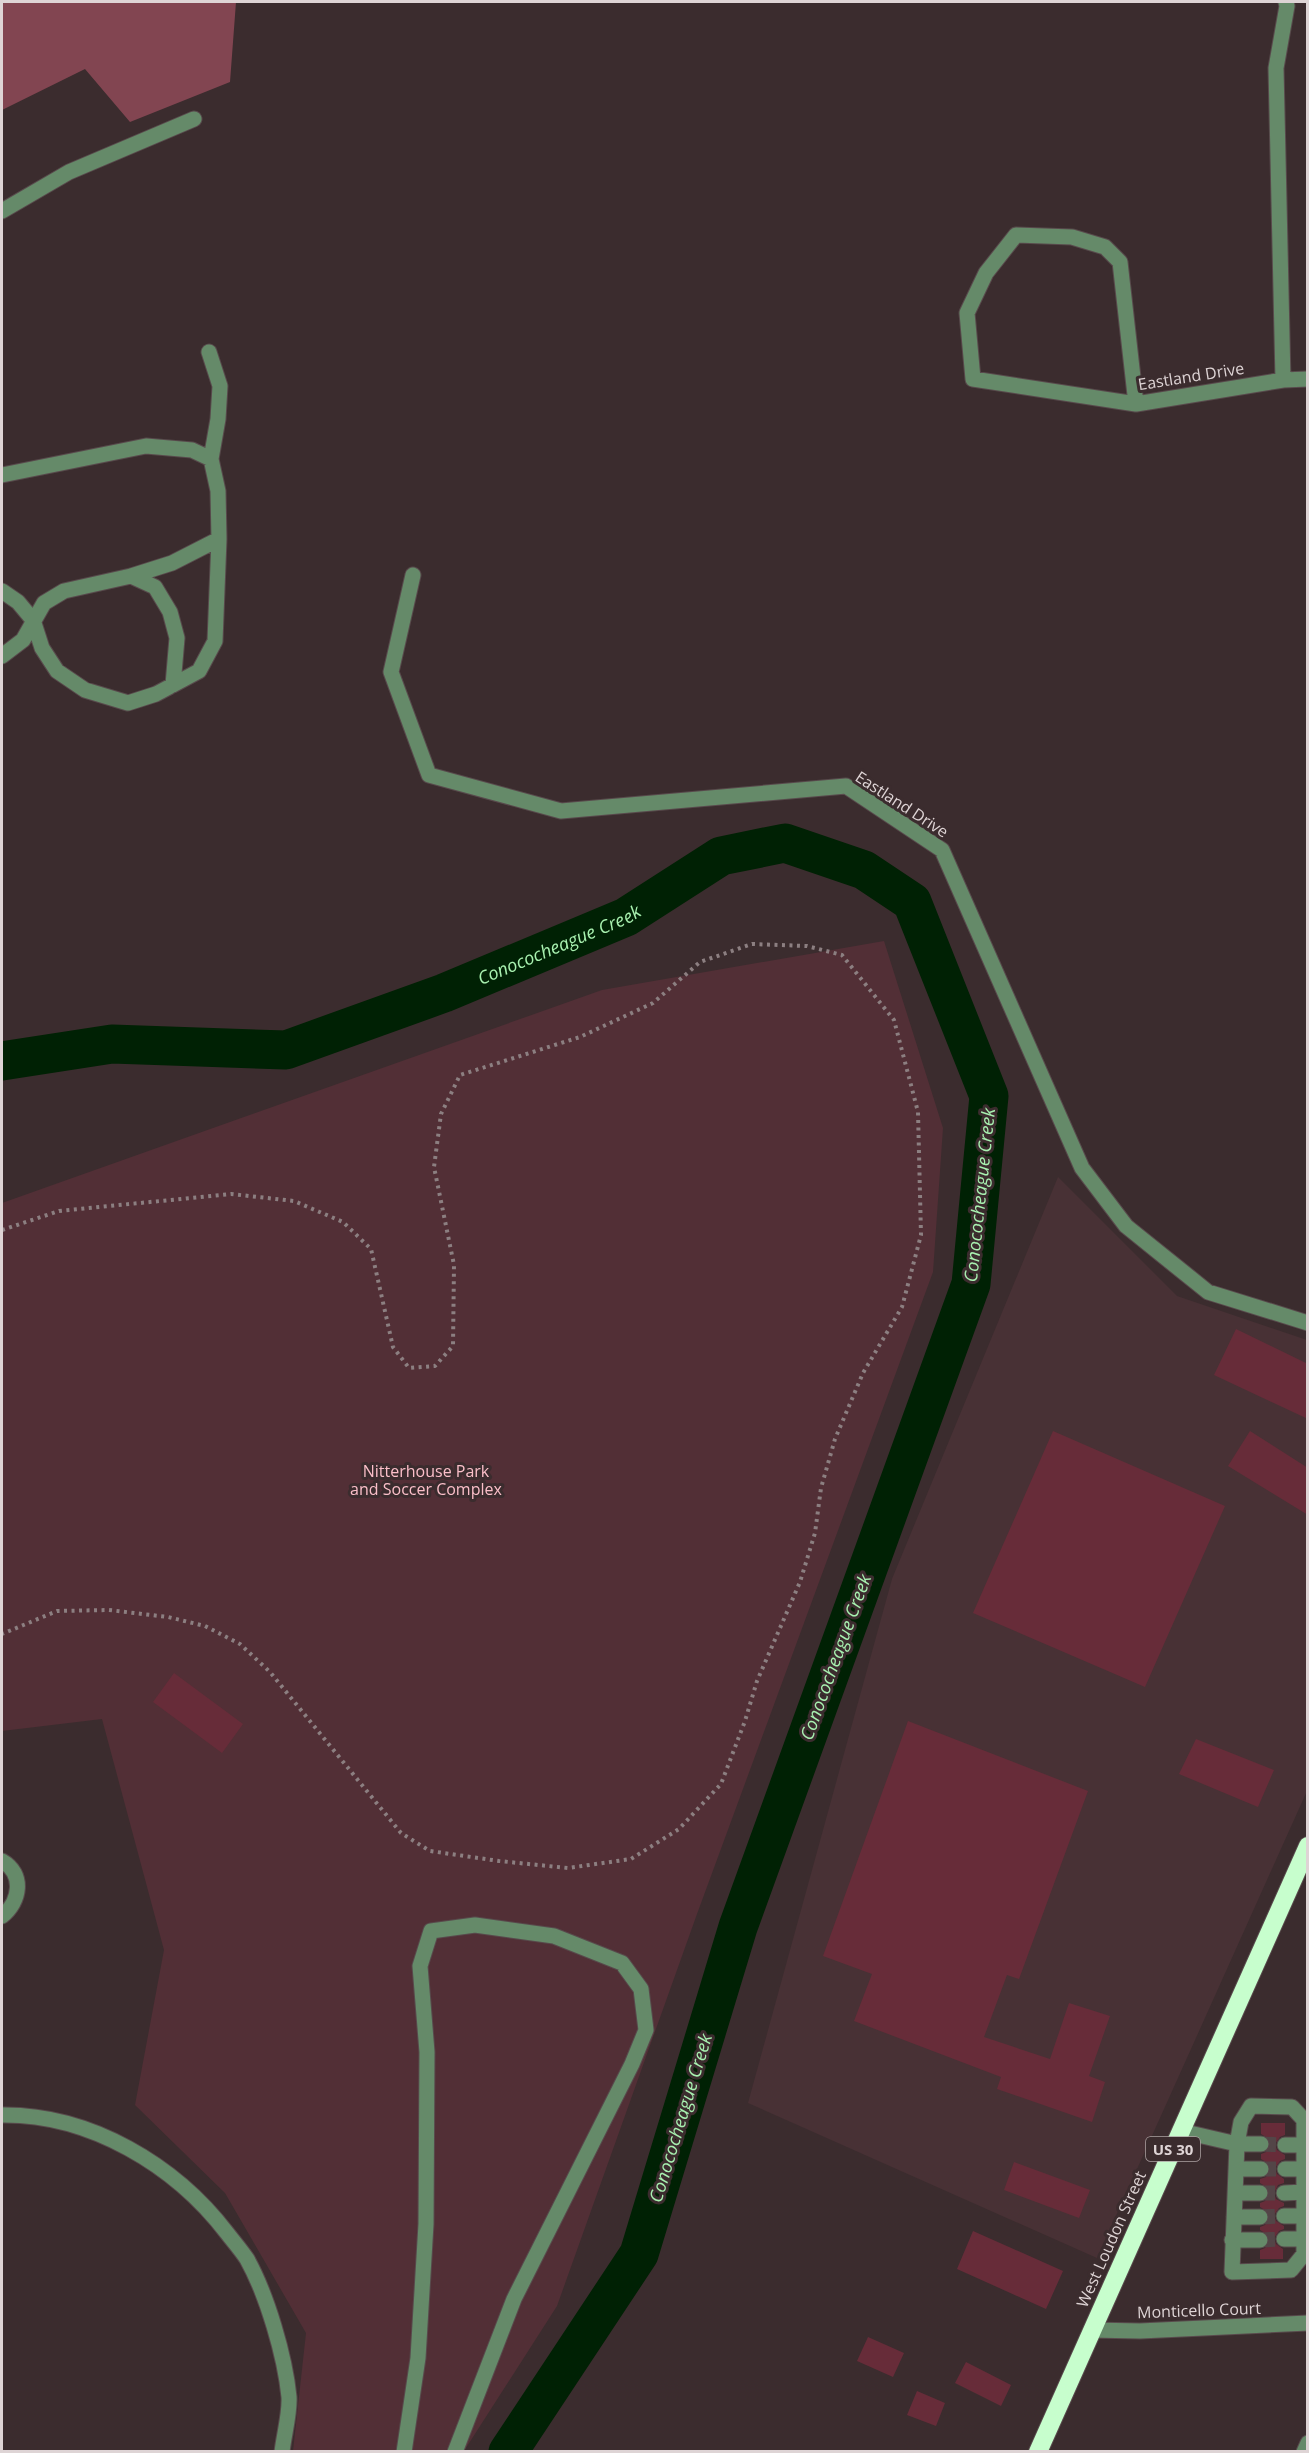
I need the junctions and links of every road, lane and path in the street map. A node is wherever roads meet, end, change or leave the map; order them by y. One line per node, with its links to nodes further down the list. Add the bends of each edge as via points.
1 (1286, 2): 6 (street, via 1276,68)
2 (194, 119): 3 (street, via 69,172)
3 (2, 211)
4 (209, 352): 8 (street, via 220,386)
5 (1308, 379): 6 (street, Eastland Drive)
6 (1283, 380): 7 (street, Eastland Drive)
7 (1136, 404): 7 (street, Eastland Drive, via 1120,262 1105,247 1072,237 1016,235 986,273 967,314 973,379)
8 (210, 459): 9 (street, via 192,450 146,446); 10 (street, via 218,491)
9 (2, 475)
10 (219, 538): 12 (street, via 172,563); 16 (street, via 215,641 199,671)
11 (413, 575): 18 (street, Eastland Drive, via 391,672 429,775 561,811 846,786 942,850 1082,1167 1126,1226 1208,1292)
12 (131, 576): 14 (street, via 64,591 44,603); 16 (street, via 155,587 170,612 177,638)
13 (2, 591): 14 (street)
14 (33, 620): 15 (street, via 23,640); 16 (street, via 42,648 57,671 85,690 128,703)
15 (2, 656)
16 (173, 685)
17 (2, 1230): 19 (path, via 59,1211 231,1194 294,1202 343,1222 371,1249 393,1347 409,1368 435,1366 453,1346 454,1265 434,1167 441,1114 460,1075 580,1037 653,1003 700,962 752,944 807,946 842,955 894,1020 918,1112 921,1235 902,1307 863,1373 835,1440 800,1582 757,1681 721,1784 679,1829 631,1860 568,1868 430,1851 401,1833 270,1672 240,1644 205,1626 109,1610 57,1611)
18 (1308, 1323)
19 (2, 1634)
20 (1308, 1846): 24 (highway, West Loudon Street / US 30)
21 (2, 1861): 22 (street, via 12,1870 18,1889 16,1900)
22 (2, 1916)
23 (2, 2115): 48 (street, via 68,2124 107,2138 150,2161 185,2188 220,2224 246,2258 274,2323 289,2398)
24 (1182, 2131): 25 (street); 46 (highway, West Loudon Street / US 30)
25 (1237, 2144): 26 (street); 28 (street, via 1241,2122 1251,2106 1292,2108 1304,2120); 29 (street)
26 (1261, 2144)
27 (1285, 2145): 28 (street)
28 (1304, 2145): 32 (street)
29 (1236, 2169): 30 (street); 34 (street)
30 (1261, 2169)
31 (1285, 2169): 32 (street)
32 (1304, 2169): 33 (street)
33 (1304, 2192): 36 (street); 38 (street)
34 (1235, 2193): 35 (street); 39 (street)
35 (1260, 2193)
36 (1284, 2193)
37 (1284, 2216): 38 (street)
38 (1304, 2216): 44 (street)
39 (1234, 2217): 40 (street); 42 (street)
40 (1260, 2217)
41 (1284, 2239): 44 (street)
42 (1232, 2240): 43 (street); 44 (street, via 1232,2272 1291,2270)
43 (1260, 2240)
44 (1305, 2249)
45 (1308, 2324): 46 (street, Monticello Court)
46 (1091, 2330): 51 (highway, West Loudon Street / US 30)
47 (1308, 2443): 52 (street)
48 (282, 2451)
49 (404, 2451): 50 (street, via 418,2358 426,2224 427,2052 420,1966 431,1931 476,1925 554,1936 622,1962 641,1989 646,2030 514,2299)
50 (455, 2451)
51 (1038, 2451)
52 (1304, 2451)

